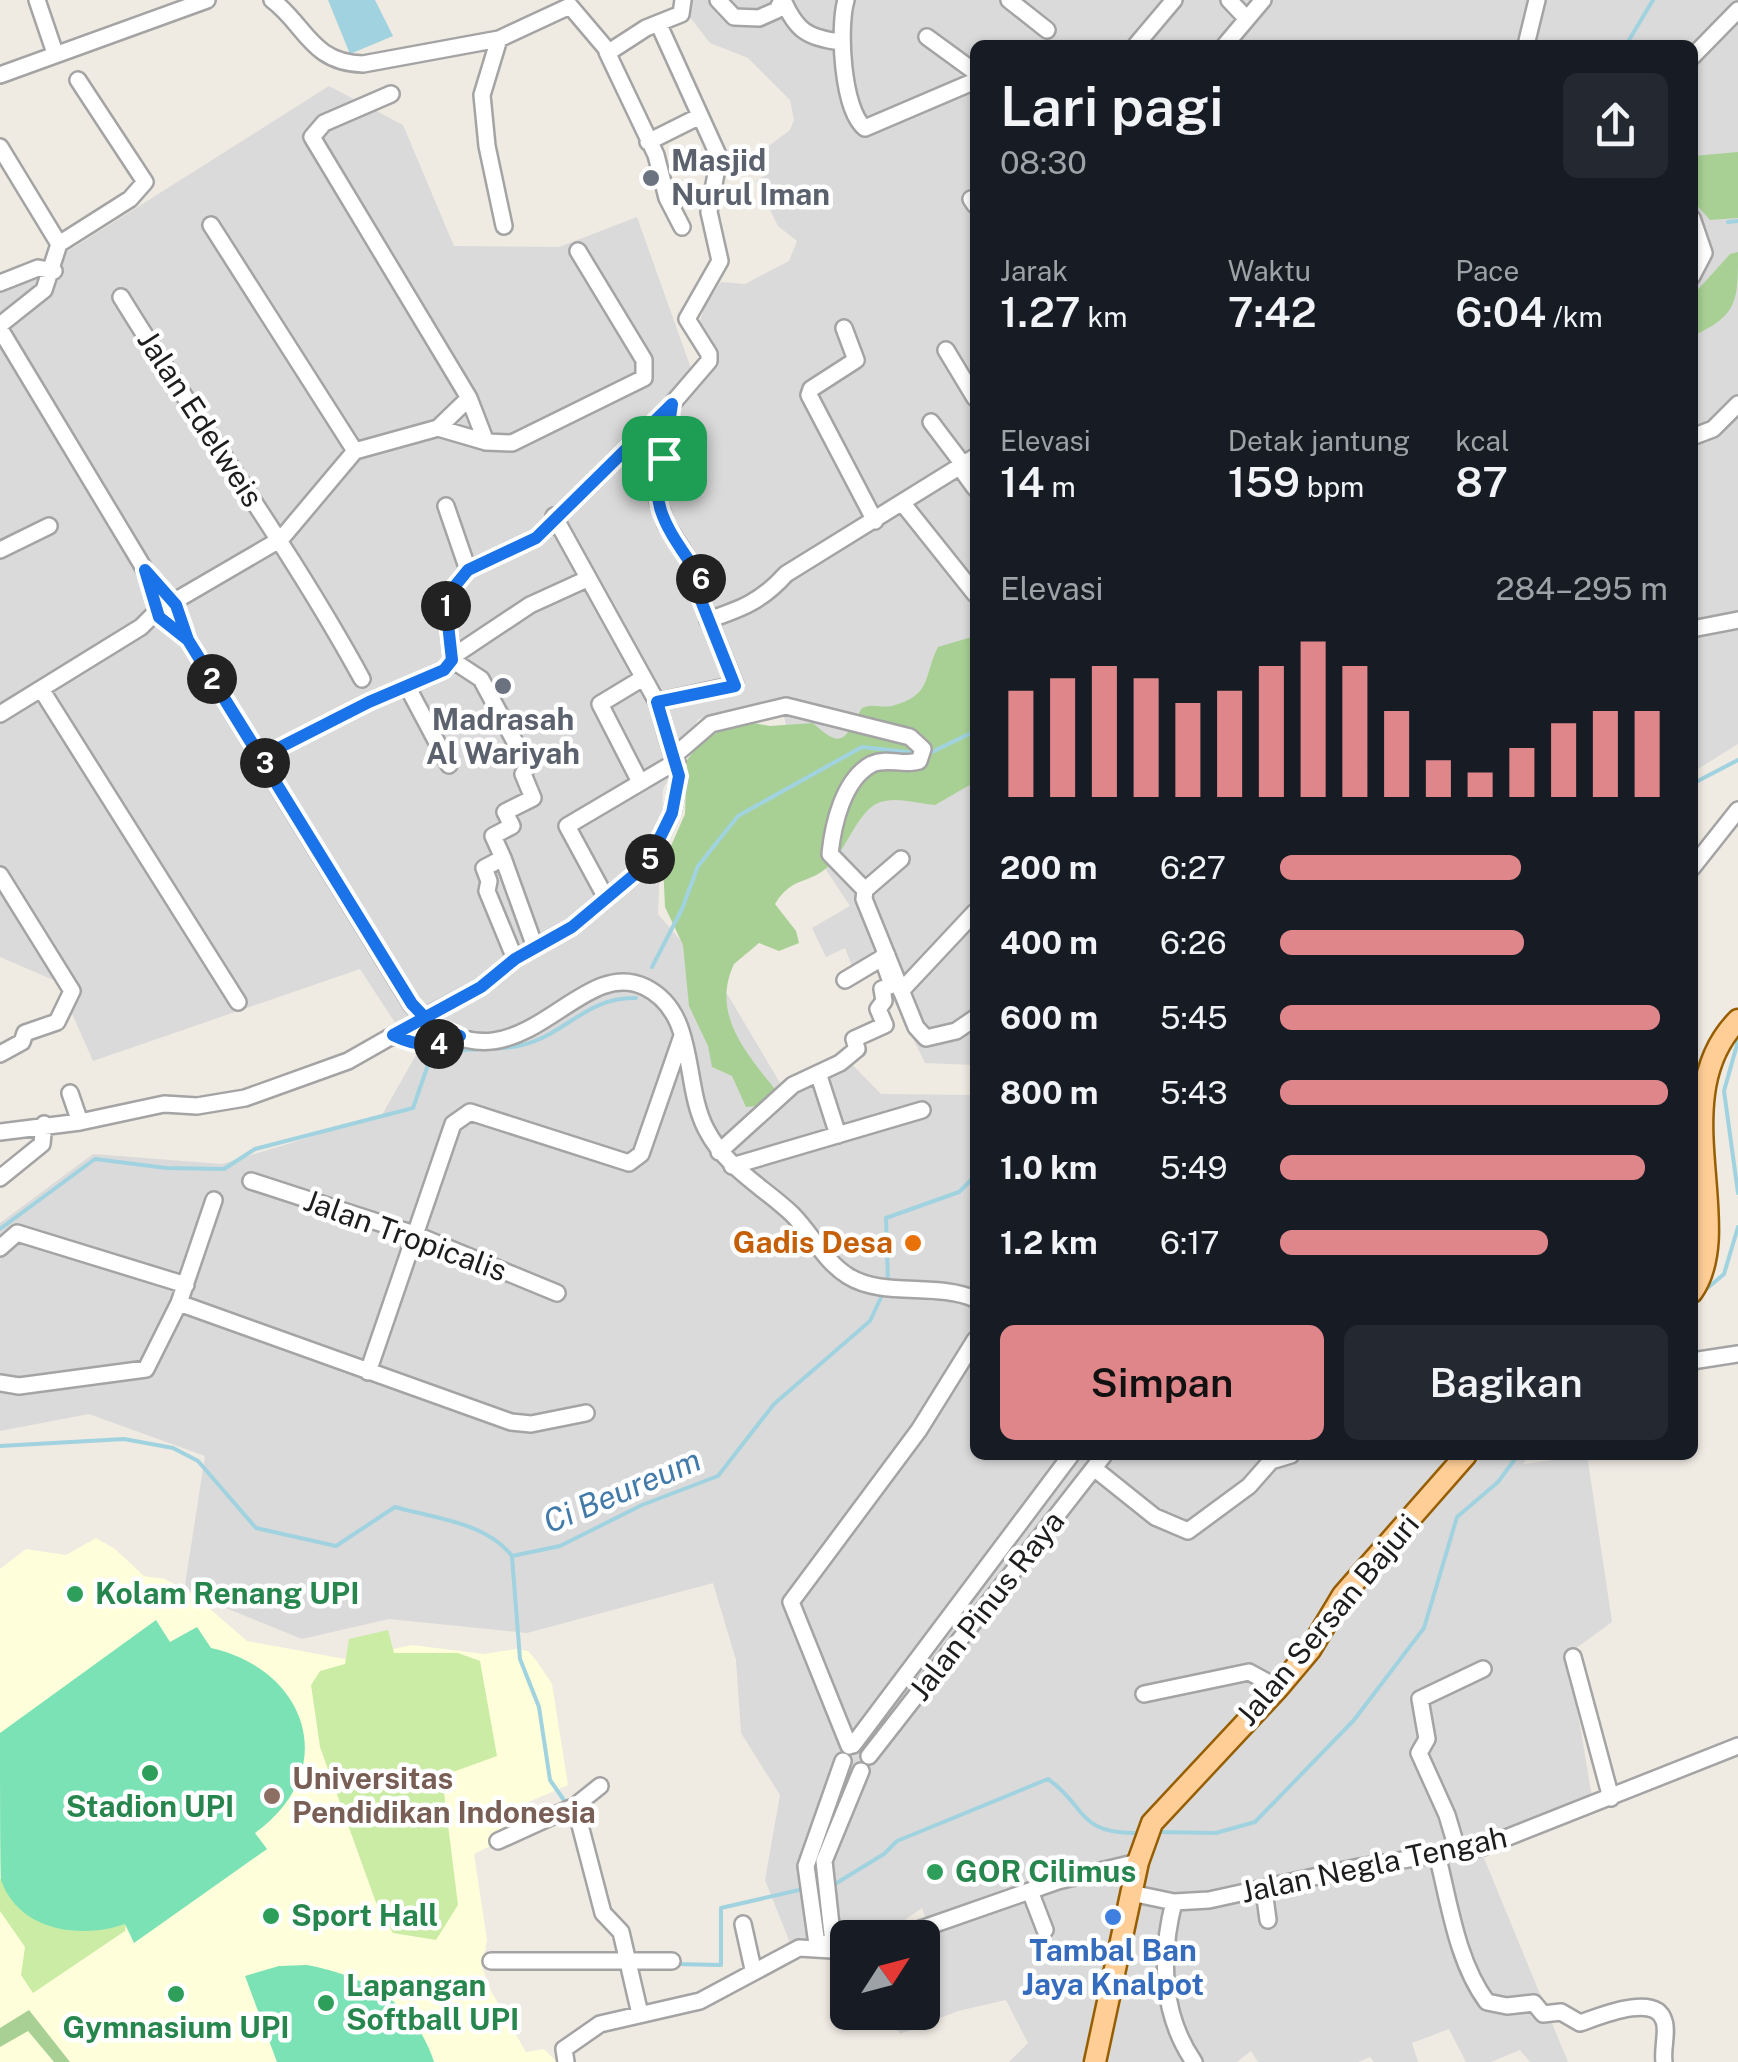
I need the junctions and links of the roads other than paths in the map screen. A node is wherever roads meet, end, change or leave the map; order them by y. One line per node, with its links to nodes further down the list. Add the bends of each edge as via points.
1 (36, 0): 25 (street)
2 (207, 0): 25 (street)
3 (272, 0): 18 (street, via 304,39 355,64)
4 (718, 0): 5 (street, via 734,18 760,18)
5 (782, 0): 22 (street, via 795,27)
6 (846, 0): 22 (street)
7 (1009, 0): 16 (street)
8 (1174, 0): 19 (street)
9 (1229, 0): 14 (street)
10 (1262, 0): 14 (street)
11 (1537, 0): 21 (street)
12 (683, 6): 15 (street)
13 (1738, 10): 23 (street)
14 (1246, 18): 20 (street)
15 (659, 25): 24 (street); 31 (street)
16 (1047, 30)
17 (927, 37): 26 (street)
18 (499, 39): 24 (street, via 570,6); 35 (street, via 482,96)
19 (1140, 40)
20 (1231, 40)
21 (1527, 40)
22 (841, 42): 29 (street, via 854,114 865,128)
23 (1698, 51)
24 (607, 52): 32 (street)
25 (55, 54): 27 (street)
26 (970, 68)
27 (0, 75)
28 (78, 80): 38 (street, via 145,182)
29 (970, 84)
30 (391, 94): 48 (street, via 324,123 312,137)
31 (698, 117): 32 (street); 49 (street, via 719,157 708,212 720,253 687,319 709,361)
32 (648, 142): 36 (street)
33 (0, 146): 38 (street)
34 (211, 225): 55 (street)
35 (504, 226)
36 (682, 227)
37 (1698, 236): 40 (street, via 1704,253)
38 (60, 244): 41 (street)
39 (578, 252): 54 (street, via 644,360 644,378 512,443)
40 (1698, 264)
41 (54, 270): 42 (street, via 38,268); 44 (street, via 44,290)
42 (0, 283)
43 (121, 297): 62 (street, Jalan Edelweis)
44 (0, 327): 67 (street)
45 (844, 328): 60 (street, via 856,360 809,395)
46 (946, 350): 47 (street)
47 (970, 390)
48 (469, 398): 52 (street); 54 (street)
49 (672, 404): 59 (street); 68 (street, via 654,488 666,524 706,588 700,598)
50 (1738, 404): 53 (street, via 1713,430)
51 (931, 422): 56 (street)
52 (438, 428): 54 (street); 55 (street)
53 (1698, 434)
54 (486, 442)
55 (356, 451): 62 (street)
56 (965, 462): 57 (street)
57 (904, 505): 60 (street); 66 (street)
58 (446, 506): 64 (street)
59 (554, 516): 64 (street, via 536,538); 65 (street)
60 (875, 521): 68 (street, via 786,574 760,600)
61 (49, 526): 63 (street)
62 (282, 539): 67 (street); 73 (street, Jalan Edelweis)
63 (0, 550)
64 (468, 570): 71 (street, via 446,606)
65 (588, 579): 71 (street, via 530,605); 72 (street)
66 (970, 588)
67 (170, 609): 75 (street); 78 (street)
68 (708, 620): 76 (street, via 735,686)
69 (1738, 620): 70 (street)
70 (1698, 628)
71 (452, 658): 74 (street, via 444,670); 83 (street, via 481,679 528,766 524,774 533,798 507,810 512,826 493,836)
72 (642, 678): 76 (street); 81 (street, via 600,704)
73 (362, 679)
74 (407, 686): 78 (street); 80 (street)
75 (41, 689): 77 (street); 95 (street)
76 (657, 702): 79 (street)
77 (0, 714)
78 (261, 757): 100 (street, via 412,1004 431,1024)
79 (676, 758): 81 (street); 87 (street, via 711,724 786,706 910,737 921,755 873,764 843,799 830,854); 88 (street, via 679,776 666,830 647,864)
80 (449, 765)
81 (640, 782): 88 (street, via 567,826)
82 (1738, 810): 85 (street)
83 (503, 858): 90 (street); 92 (street, via 484,868)
84 (901, 858): 87 (street)
85 (1698, 860)
86 (0, 876): 101 (street, via 72,991 57,1022 25,1033)
87 (866, 890): 91 (street)
88 (606, 898): 90 (street)
89 (970, 917): 94 (street)
90 (535, 947): 92 (street)
91 (884, 956): 93 (street); 94 (street); 109 (street, via 892,984 882,989 878,1009 885,1024 854,1039 856,1049 840,1063 793,1085)
92 (515, 959): 99 (street, bridge, via 481,987)
93 (845, 980)
94 (901, 991): 97 (street, via 926,1038)
95 (238, 1002)
96 (1738, 1020): 111 (main road, via 1717,1055 1711,1084)
97 (970, 1021)
98 (684, 1032): 100 (street, via 662,997 624,983 586,994 520,1037 492,1042); 109 (street, via 694,1100); 115 (street, via 636,1159 622,1164 467,1113 453,1124)
99 (393, 1035): 100 (street, via 430,1047); 105 (street, via 348,1061 245,1098 164,1104)
100 (460, 1036)
101 (0, 1054)
102 (820, 1079): 108 (street)
103 (70, 1093): 105 (street)
104 (922, 1110): 108 (street)
105 (80, 1122): 106 (street)
106 (44, 1124): 107 (street); 112 (street, via 40,1146)
107 (0, 1132)
108 (838, 1135): 110 (street)
109 (719, 1152): 110 (street)
110 (732, 1166): 121 (street, via 793,1216 830,1262 860,1282)
111 (1726, 1170)
112 (0, 1178)
113 (251, 1182): 115 (street, Jalan Tropicalis)
114 (214, 1200): 118 (street)
115 (414, 1234): 120 (street, Jalan Tropicalis); 126 (street)
116 (1730, 1234): 119 (main road, via 1715,1273)
117 (0, 1248): 118 (street, via 17,1233)
118 (186, 1285): 122 (street)
119 (1698, 1287)
120 (557, 1293)
121 (970, 1298)
122 (179, 1304): 126 (street); 127 (street, via 141,1371)
123 (970, 1348): 142 (street, via 919,1430 791,1602)
124 (1738, 1354): 125 (street)
125 (1698, 1360)
126 (368, 1372): 128 (street, via 511,1422)
127 (0, 1383)
128 (586, 1413)
129 (1067, 1460): 132 (street); 133 (street, Jalan Pinus Raya)
130 (1268, 1460): 132 (street, via 1249,1486 1188,1531 1156,1517)
131 (1462, 1460): 139 (main road, Jalan Sersan Bajuri, via 1342,1595)
132 (1094, 1468): 134 (street, Jalan Pinus Raya)
133 (972, 1587): 134 (street); 135 (street, Jalan Pinus Raya)
134 (990, 1601): 136 (street, Jalan Pinus Raya)
135 (934, 1637): 136 (street); 142 (street, Jalan Pinus Raya)
136 (953, 1650): 143 (street, Jalan Pinus Raya)
137 (1573, 1657): 145 (street)
138 (1483, 1669): 148 (street, via 1420,1698 1427,1739 1419,1753)
139 (1278, 1688): 140 (street, via 1249,1672); 150 (main road, Jalan Sersan Bajuri, via 1149,1832)
140 (1144, 1694)
141 (1738, 1746): 145 (street, Jalan Negla Tengah)
142 (848, 1751): 143 (street, via 862,1746); 143 (street, via 850,1770); 143 (street, Jalan Pinus Raya, via 806,1866 817,1944 833,1944 824,1862)
143 (865, 1764)
144 (600, 1786): 146 (street)
145 (1612, 1798): 148 (street, Jalan Negla Tengah)
146 (575, 1806): 147 (street); 161 (street, via 603,1913 620,1930)
147 (498, 1842)
148 (1458, 1852): 149 (street, Jalan Negla Tengah)
149 (1437, 1854): 151 (street, Jalan Negla Tengah); 168 (street, via 1460,1940 1487,2002 1534,2004 1543,2014 1561,2012 1580,2023 1634,2006 1657,2011 1664,2021)
150 (1138, 1862): 152 (street); 153 (main road, Jalan Sersan Bajuri)
151 (1264, 1890): 154 (street, Jalan Negla Tengah); 155 (street)
152 (1030, 1891): 156 (street); 158 (street)
153 (1131, 1893): 154 (street, Jalan Negla Tengah); 166 (main road, Jalan Sersan Bajuri)
154 (1174, 1902): 167 (street, via 1163,1965 1179,2032)
155 (1268, 1920)
156 (940, 1922)
157 (743, 1924): 163 (street)
158 (1046, 1930)
159 (830, 1950): 163 (street, via 800,1948)
160 (491, 1960): 161 (street)
161 (627, 1960): 162 (street); 164 (street)
162 (672, 1961)
163 (753, 1969): 164 (street, via 696,2003)
164 (640, 2014): 165 (street, via 600,2024)
165 (564, 2052)
166 (1095, 2062)
167 (1194, 2062)
168 (1664, 2062)

